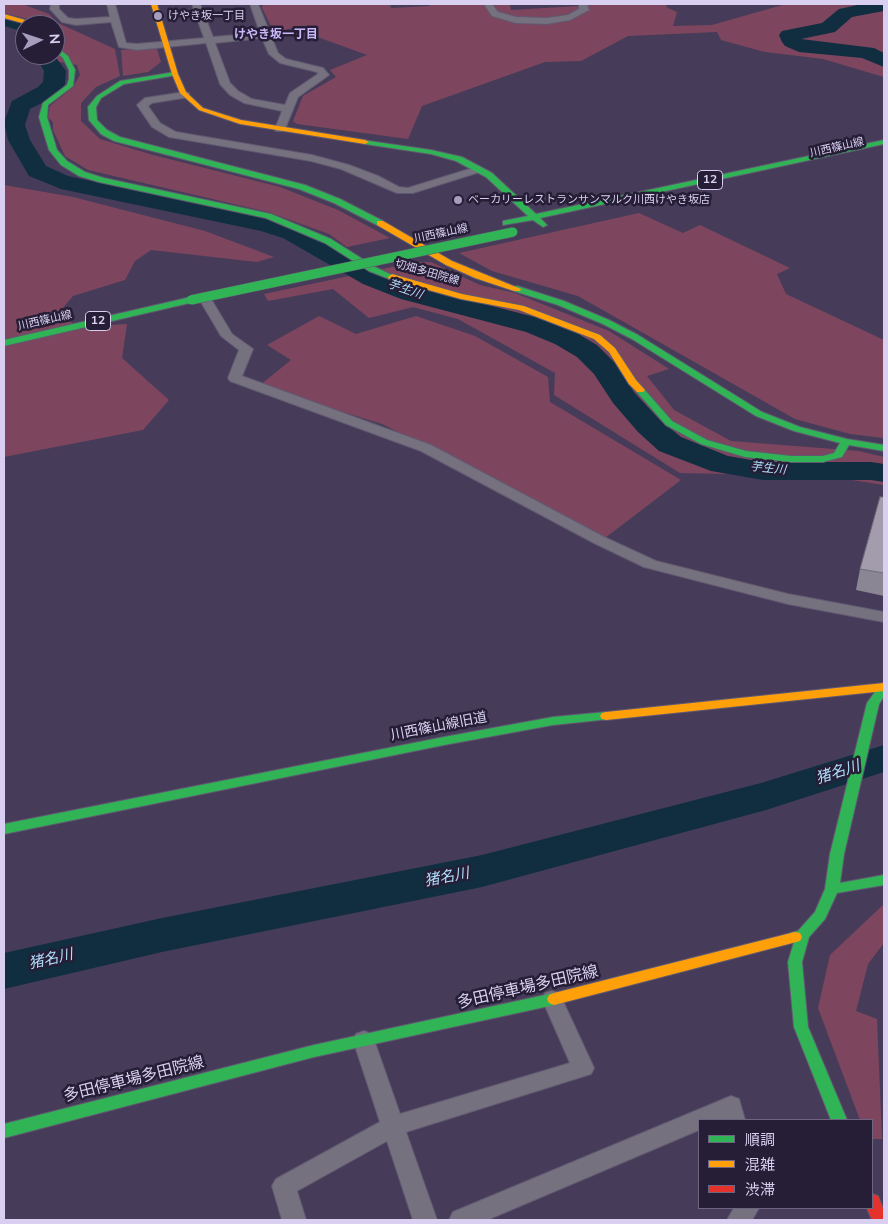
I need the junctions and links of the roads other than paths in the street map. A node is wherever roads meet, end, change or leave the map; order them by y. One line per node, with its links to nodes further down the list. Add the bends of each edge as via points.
1 (55, 4): 8 (street, via 55,9 65,20)
2 (111, 4): 8 (street)
3 (154, 4): 11 (main road)
4 (196, 4): 10 (street)
5 (254, 4): 9 (street)
6 (488, 4): 7 (street, via 495,14 516,20 547,21 570,17 584,10)
7 (583, 4)
8 (115, 19): 11 (street, via 122,45)
9 (266, 35): 10 (street); 15 (street, via 279,58 320,70 324,75 294,95)
10 (210, 40): 11 (street); 15 (street, via 225,84 234,93 248,101)
11 (167, 44): 13 (main road)
12 (65, 56): 24 (main road, 切畑多田院線, via 72,70 70,86 45,104 43,117 53,150 82,174 268,216 328,241 386,275 461,296 521,308 575,327 597,337 612,350 632,382 668,422 704,442 745,454 791,459 823,459 838,455)
13 (175, 74): 14 (main road); 24 (main road, via 122,82 99,97 92,107 93,120 104,132 117,139 302,187 337,201 449,263 561,303 628,333 759,414 797,429)
14 (185, 95): 16 (main road, via 201,109 225,118); 19 (street, via 149,100 142,105 156,125 173,135 312,158 345,167 397,190 409,191)
15 (288, 108): 16 (street)
16 (280, 129): 19 (main road, via 431,152 459,159)
17 (884, 142): 20 (main road, 川西篠山線 / 12)
18 (884, 150): 20 (main road, 川西篠山線 / 12)
19 (478, 169): 20 (main road, via 489,175)
20 (539, 221): 21 (main road, 川西篠山線 / 12, bridge)
21 (195, 296): 22 (main road, 川西篠山線 / 12); 23 (main road, 川西篠山線 / 12); 26 (street, via 227,336 246,348 235,378 426,448 650,564)
22 (4, 333)
23 (4, 343)
24 (846, 442): 25 (main road)
25 (884, 448)
26 (788, 599): 27 (street); 28 (street)
27 (884, 610)
28 (884, 617)
29 (884, 687): 30 (main road, 川西篠山線旧道, via 553,721); 32 (main road, via 873,703 837,854)
30 (4, 829)
31 (884, 880): 32 (main road)
32 (832, 889): 33 (main road, via 820,915)
33 (803, 935): 34 (main road, 多田停車場多田院線); 38 (main road, via 795,962 801,1027)
34 (552, 1000): 35 (main road, 多田停車場多田院線); 40 (street, via 583,1068)
35 (364, 1040): 40 (street); 41 (main road, 多田停車場多田院線)
36 (701, 1119): 37 (street, via 732,1106)
37 (734, 1119)
38 (839, 1119)
39 (698, 1120): 46 (street)
40 (393, 1126): 44 (street, via 284,1186); 45 (street)
41 (4, 1131)
42 (873, 1203): 48 (main road)
43 (746, 1209): 47 (street)
44 (294, 1220)
45 (425, 1220)
46 (461, 1220)
47 (739, 1220)
48 (880, 1220)

